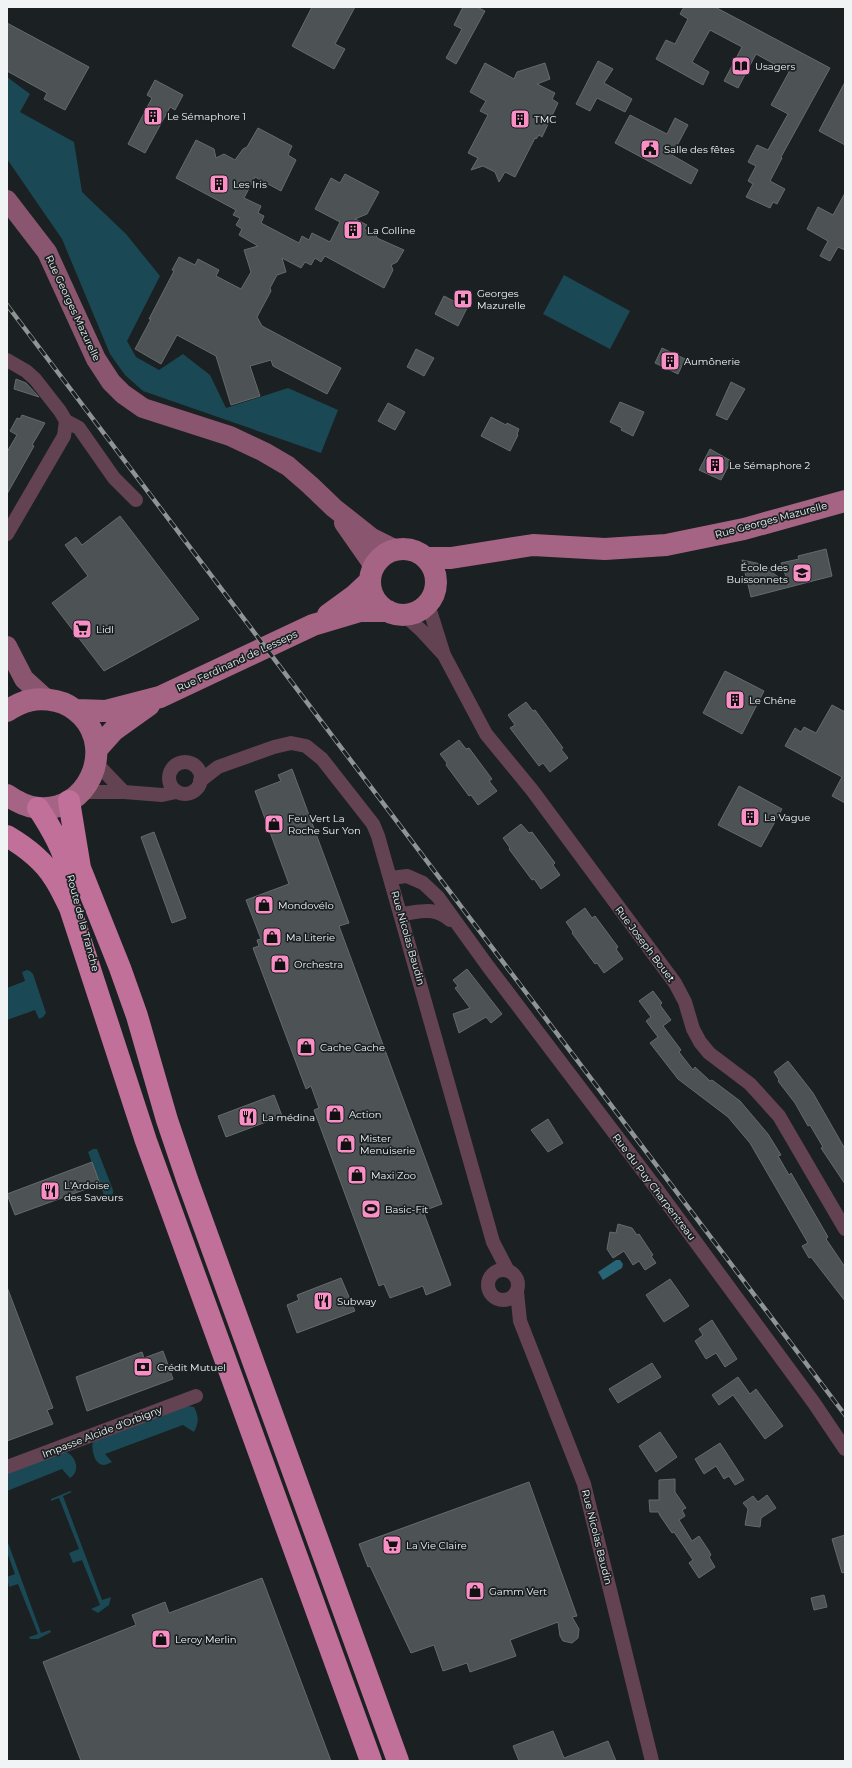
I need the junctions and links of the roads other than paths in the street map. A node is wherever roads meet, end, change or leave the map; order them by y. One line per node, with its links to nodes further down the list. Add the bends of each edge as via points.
1 (7, 200): 6 (main road, Rue Georges Mazurelle, via 47,252 96,359 111,382 123,394 143,408 230,436 264,452 288,466)
2 (7, 360): 3 (street, via 35,379)
3 (66, 421): 4 (street, via 79,428 114,478); 7 (street, via 64,436)
4 (136, 500)
5 (845, 501): 9 (main road, Rue Georges Mazurelle, via 744,529 666,545 605,549 533,545)
6 (334, 508): 8 (main road, Rue Georges Mazurelle, via 372,538); 11 (main road, Rue Georges Mazurelle)
7 (7, 534)
8 (396, 550): 10 (main road, via 407,549); 11 (main road, via 380,559)
9 (483, 554): 10 (main road, Rue Georges Mazurelle); 12 (main road, Rue Georges Mazurelle, via 454,572)
10 (426, 558): 12 (main road, via 436,576)
11 (372, 574): 13 (main road, via 371,590 375,599 380,606); 14 (main road, Rue Ferdinand de Lesseps, via 354,596)
12 (432, 596): 13 (main road, via 413,614); 16 (street, Rue Joseph Bouet)
13 (396, 613): 14 (main road, Rue Ferdinand de Lesseps, via 360,611); 16 (street, Rue Joseph Bouet, via 420,630)
14 (313, 625): 17 (main road, Rue Ferdinand de Lesseps)
15 (7, 646): 18 (main road, via 24,679)
16 (444, 655): 37 (street, Rue Joseph Bouet, via 486,734 532,790 675,982 700,1042 709,1053 750,1084 779,1116)
17 (160, 697): 19 (main road, Rue Ferdinand de Lesseps, via 106,711); 21 (main road, Rue Ferdinand de Lesseps, via 119,726)
18 (45, 698): 19 (main road, via 62,702); 20 (main road, via 17,704)
19 (77, 710): 21 (main road, via 94,734)
20 (7, 711)
21 (97, 756): 26 (street); 30 (main road, via 91,779)
22 (196, 767): 23 (street, Rue Nicolas Baudin); 24 (street, via 187,763 177,765); 25 (street)
23 (218, 767): 25 (street, Rue Nicolas Baudin); 33 (street, Rue Nicolas Baudin, via 274,747 291,743 306,746 322,759 373,824)
24 (169, 777): 27 (street, via 170,785); 28 (street)
25 (200, 781): 27 (street, via 191,793)
26 (124, 792): 28 (street); 30 (street)
27 (176, 792): 28 (street, via 162,795)
28 (146, 794)
29 (7, 796): 31 (main road, via 20,804)
30 (76, 796): 31 (main road, via 54,807); 48 (highway, Route de la Tranche, via 80,868 120,968 137,1016 167,1120)
31 (38, 808): 36 (highway, Route de la Tranche, via 55,834 66,859)
32 (7, 836): 36 (highway, via 36,857 53,876 67,902)
33 (391, 878): 34 (street, Rue Nicolas Baudin); 35 (street, Rue du Puy Charpentreau, via 408,876 423,883 438,897)
34 (401, 914): 35 (street, Rue du Puy Charpentreau, via 436,911 444,914); 38 (street, Rue Nicolas Baudin)
35 (459, 928): 45 (street, Rue du Puy Charpentreau, via 656,1188 814,1402)
36 (115, 1044): 47 (highway, via 146,1141)
37 (845, 1229)
38 (493, 1242): 39 (street, Rue Nicolas Baudin); 40 (street, Rue Nicolas Baudin)
39 (507, 1269): 40 (street); 41 (street, via 516,1276)
40 (492, 1273): 42 (street, via 488,1279 488,1290 493,1297)
41 (517, 1292): 42 (street, via 509,1299); 43 (street, Rue Nicolas Baudin)
42 (500, 1300): 43 (street, Rue Nicolas Baudin)
43 (520, 1321): 49 (street, Rue Nicolas Baudin, via 584,1484)
44 (196, 1396): 46 (street, Impasse Alcide d'Orbigny)
45 (845, 1449)
46 (7, 1467)
47 (371, 1761)
48 (398, 1761)
49 (652, 1761)

